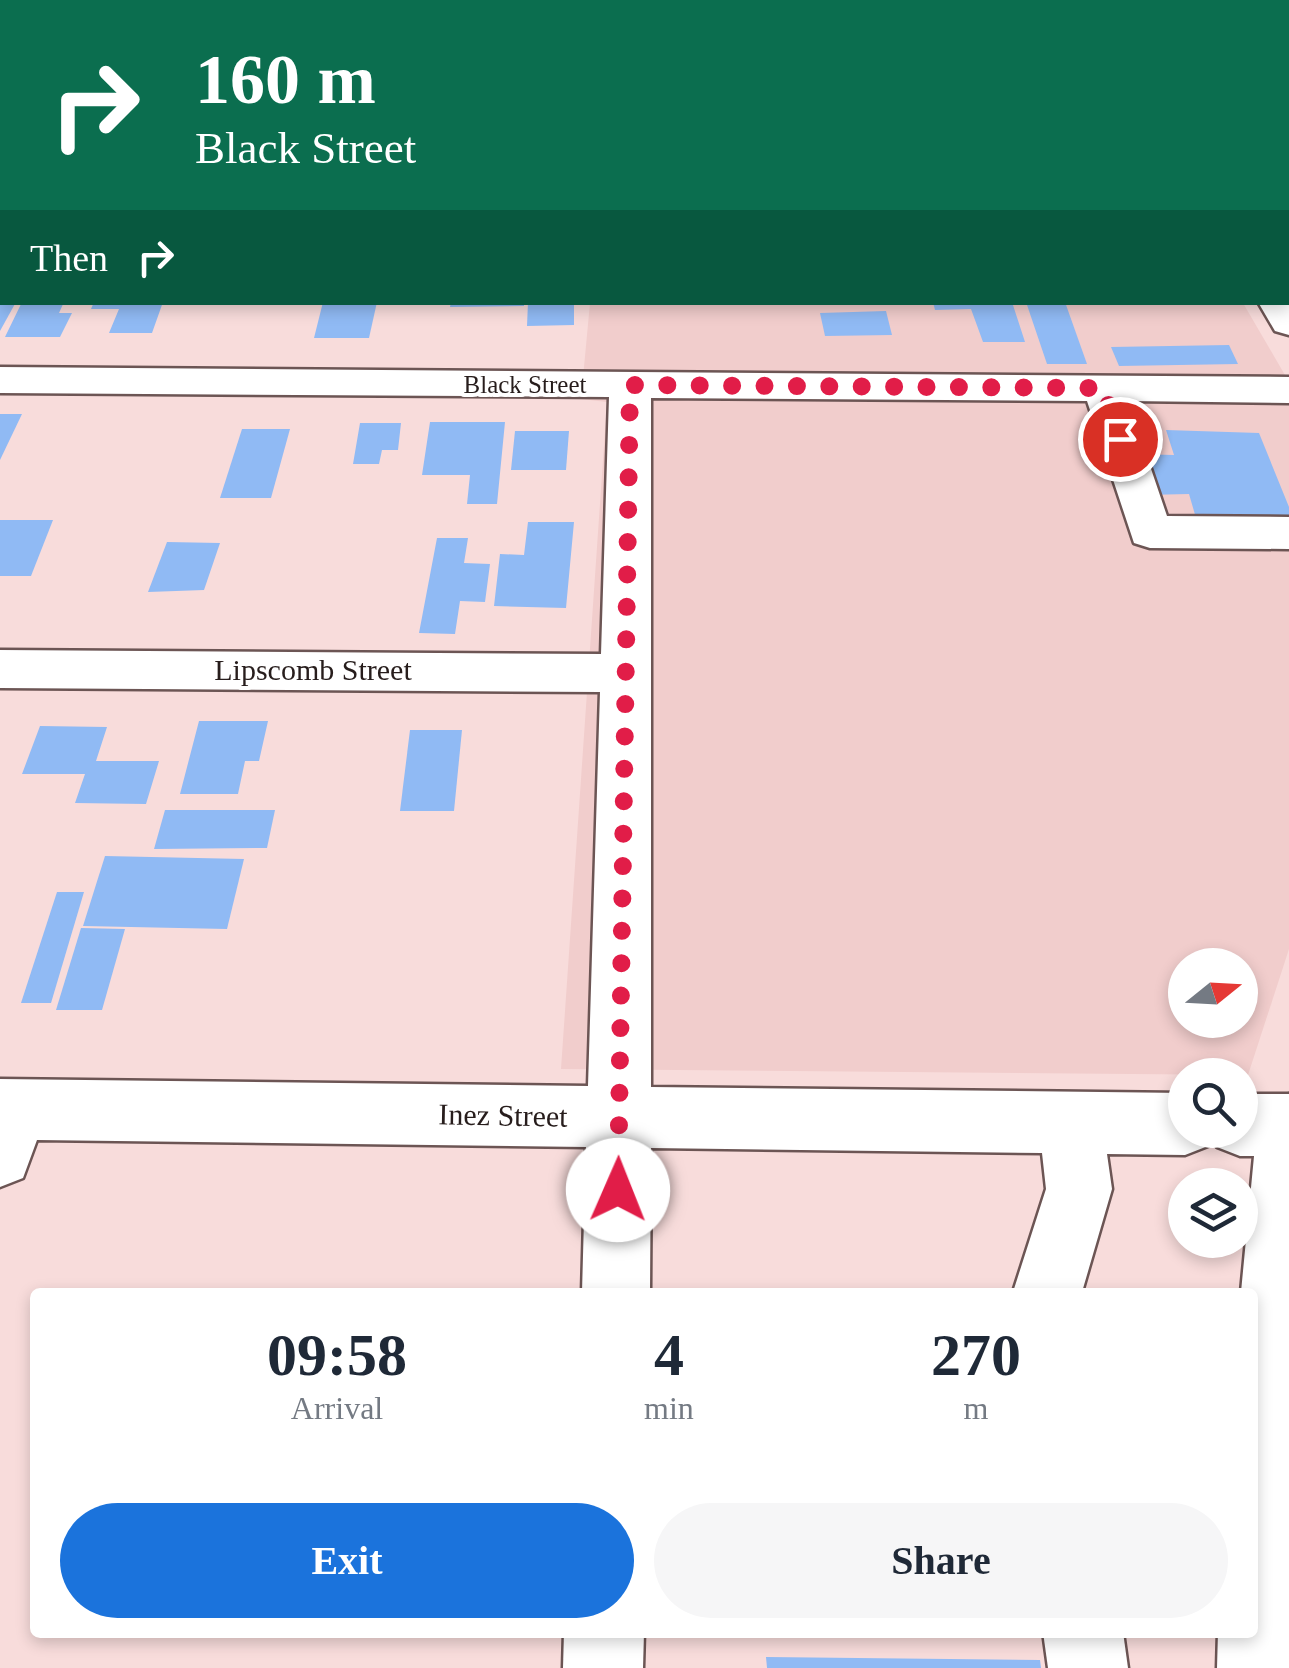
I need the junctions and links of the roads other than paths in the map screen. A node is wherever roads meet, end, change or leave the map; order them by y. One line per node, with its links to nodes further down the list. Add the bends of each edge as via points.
1 (0, 380): 2 (street, Black Street)
2 (630, 385): 3 (street, Black Street); 7 (street)
3 (1103, 388): 4 (street, Black Street); 5 (street, via 1150,532)
4 (1289, 390)
5 (1289, 532)
6 (0, 668): 7 (street, Lipscomb Street)
7 (626, 673): 8 (street)
8 (619, 1117): 9 (street, Inez Street); 11 (street, Inez Street); 14 (street)
9 (1071, 1123): 10 (street, Inez Street); 15 (street, via 1079,1189)
10 (1168, 1124)
11 (5, 1125)
12 (1258, 1125): 13 (street)
13 (1289, 1125): 16 (street, via 1260,1487)
14 (616, 1288)
15 (1049, 1288)
16 (1258, 1608)
17 (604, 1638): 20 (street)
18 (1084, 1638): 21 (street)
19 (1257, 1638): 22 (street)
20 (602, 1668)
21 (1088, 1668)
22 (1257, 1668)

